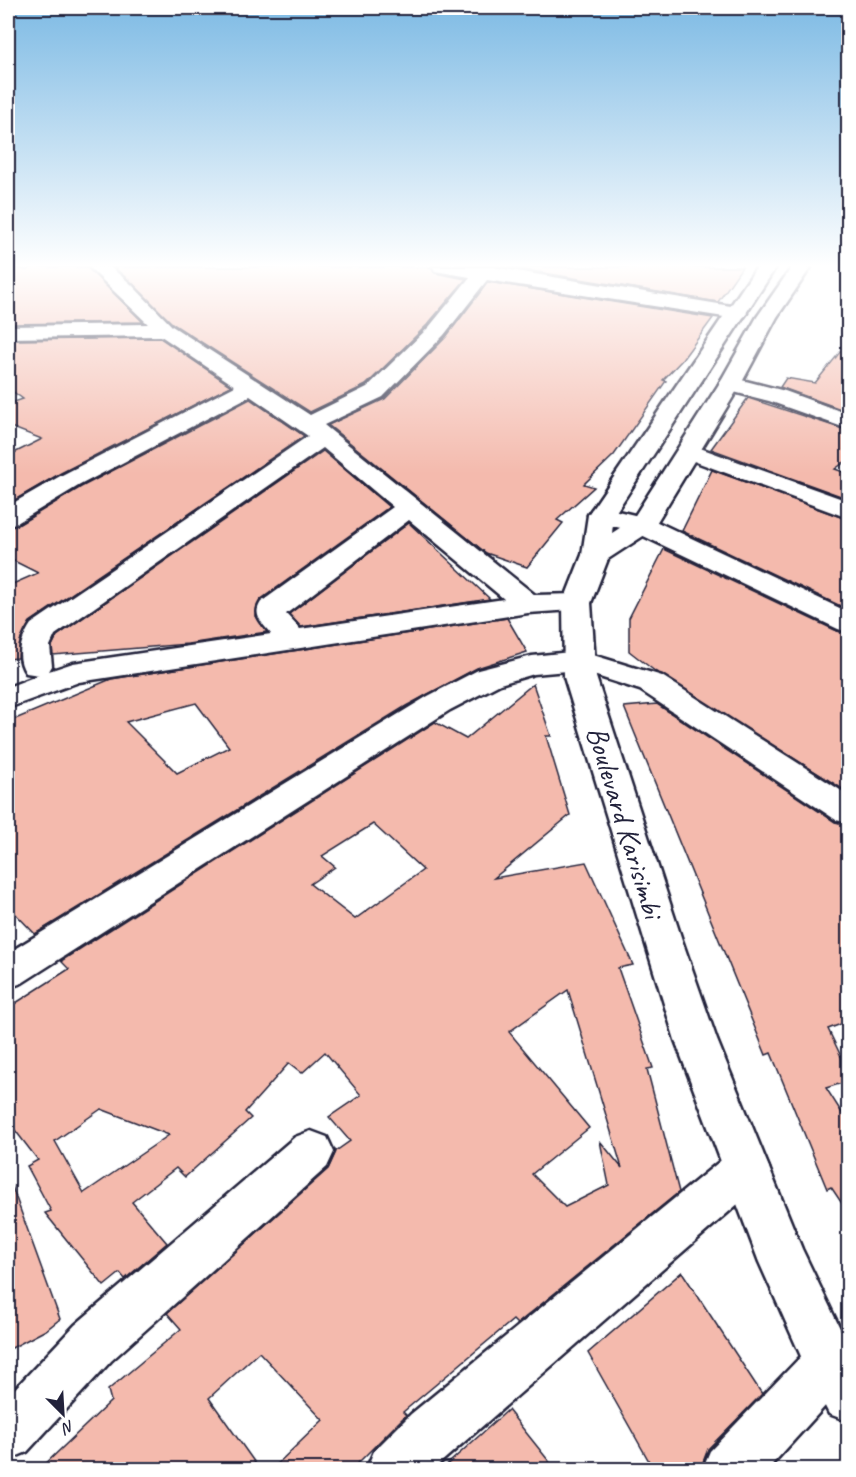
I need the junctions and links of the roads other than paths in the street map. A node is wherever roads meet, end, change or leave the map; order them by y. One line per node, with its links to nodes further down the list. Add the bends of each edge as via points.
1 (174, 336): 6 (street)
2 (430, 336): 8 (street, via 376,391)
3 (721, 336): 12 (street, Boulevard Karisimbi)
4 (757, 336): 5 (street)
5 (730, 384): 7 (street); 9 (street)
6 (251, 386): 8 (street); 13 (street)
7 (849, 422)
8 (316, 430): 10 (street); 21 (street, via 42,630)
9 (689, 451): 11 (street); 14 (street)
10 (410, 507): 17 (street); 19 (street, via 271,608 271,615)
11 (849, 510)
12 (601, 515): 14 (street); 15 (street, Boulevard Karisimbi)
13 (8, 517)
14 (642, 525): 15 (street); 18 (street)
15 (596, 555): 16 (street, Boulevard Karisimbi)
16 (577, 603): 17 (street); 20 (street, Boulevard Karisimbi)
17 (528, 604): 19 (street)
18 (849, 623)
19 (292, 640): 22 (street)
20 (580, 660): 24 (street, via 651,683); 25 (street, via 532,665 489,677 439,703); 27 (street, Boulevard Karisimbi, via 580,677 662,940 696,1041)
21 (22, 664): 22 (street)
22 (73, 673): 23 (street)
23 (8, 698)
24 (849, 811)
25 (8, 972)
26 (311, 1152): 29 (street, via 93,1342)
27 (746, 1168): 28 (street, Boulevard Karisimbi, via 783,1262); 30 (street, via 430,1434)
28 (839, 1379): 31 (street)
29 (8, 1433)
30 (393, 1470)
31 (729, 1470)

